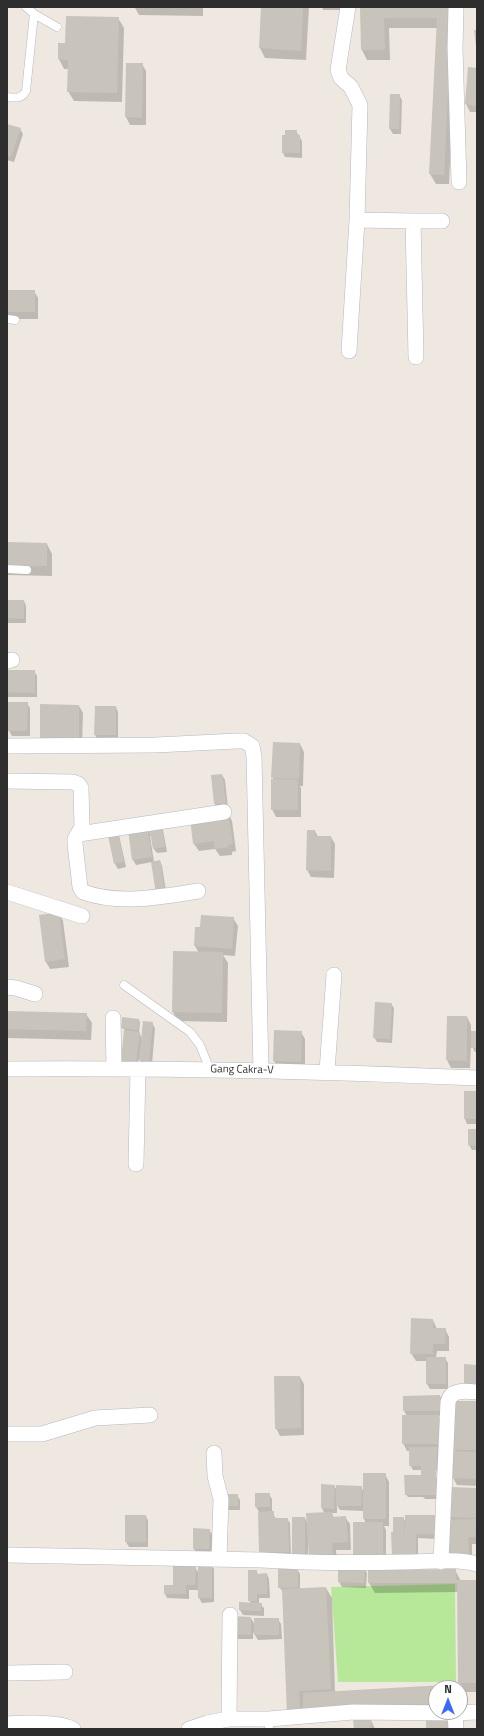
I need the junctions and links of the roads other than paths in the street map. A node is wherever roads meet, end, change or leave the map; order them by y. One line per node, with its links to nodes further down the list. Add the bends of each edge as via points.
1 (26, 7): 4 (lane)
2 (348, 7): 8 (street, via 338,70 360,105)
3 (456, 7): 7 (street, via 454,48)
4 (34, 14): 5 (lane); 6 (lane, via 26,91 19,98)
5 (57, 27)
6 (7, 97)
7 (459, 182)
8 (357, 220): 9 (street); 11 (street)
9 (413, 221): 10 (street); 12 (street)
10 (442, 221)
11 (349, 351)
12 (416, 357)
13 (7, 569): 14 (lane)
14 (27, 570)
15 (7, 746): 31 (street, via 156,745 237,741 244,741 252,746)
16 (7, 781): 18 (street, via 78,784 81,788 82,827)
17 (224, 812): 18 (street)
18 (79, 834): 19 (street, via 75,844 80,887 83,892 129,900)
19 (198, 891)
20 (7, 892): 21 (street)
21 (82, 916)
22 (334, 975): 32 (street)
23 (124, 985): 30 (lane, via 190,1032 200,1045)
24 (7, 987): 25 (street)
25 (35, 994)
26 (113, 1018): 27 (street)
27 (114, 1068): 28 (street, Gang Cakra-V); 29 (street, Gang Cakra-V)
28 (7, 1069)
29 (138, 1069): 30 (street, Gang Cakra-V); 34 (street)
30 (210, 1070): 31 (street, Gang Cakra-V)
31 (260, 1071): 32 (street, Gang Cakra-V)
32 (327, 1071): 33 (street, Gang Cakra-V)
33 (477, 1078)
34 (136, 1164)
35 (477, 1392): 41 (street, via 453,1393 448,1402)
36 (150, 1414): 37 (street, via 95,1418 42,1434)
37 (7, 1434)
38 (214, 1453): 40 (street, via 215,1476 221,1499)
39 (7, 1555): 40 (street)
40 (219, 1559): 41 (street, via 302,1563)
41 (441, 1562): 42 (street)
42 (477, 1564)
43 (230, 1615): 47 (street)
44 (65, 1672): 45 (street)
45 (7, 1673)
46 (428, 1713): 48 (street, via 353,1712)
47 (229, 1719): 48 (street); 51 (street)
48 (269, 1724)
49 (16, 1726): 50 (street, via 67,1726)
50 (73, 1729)
51 (189, 1729)

